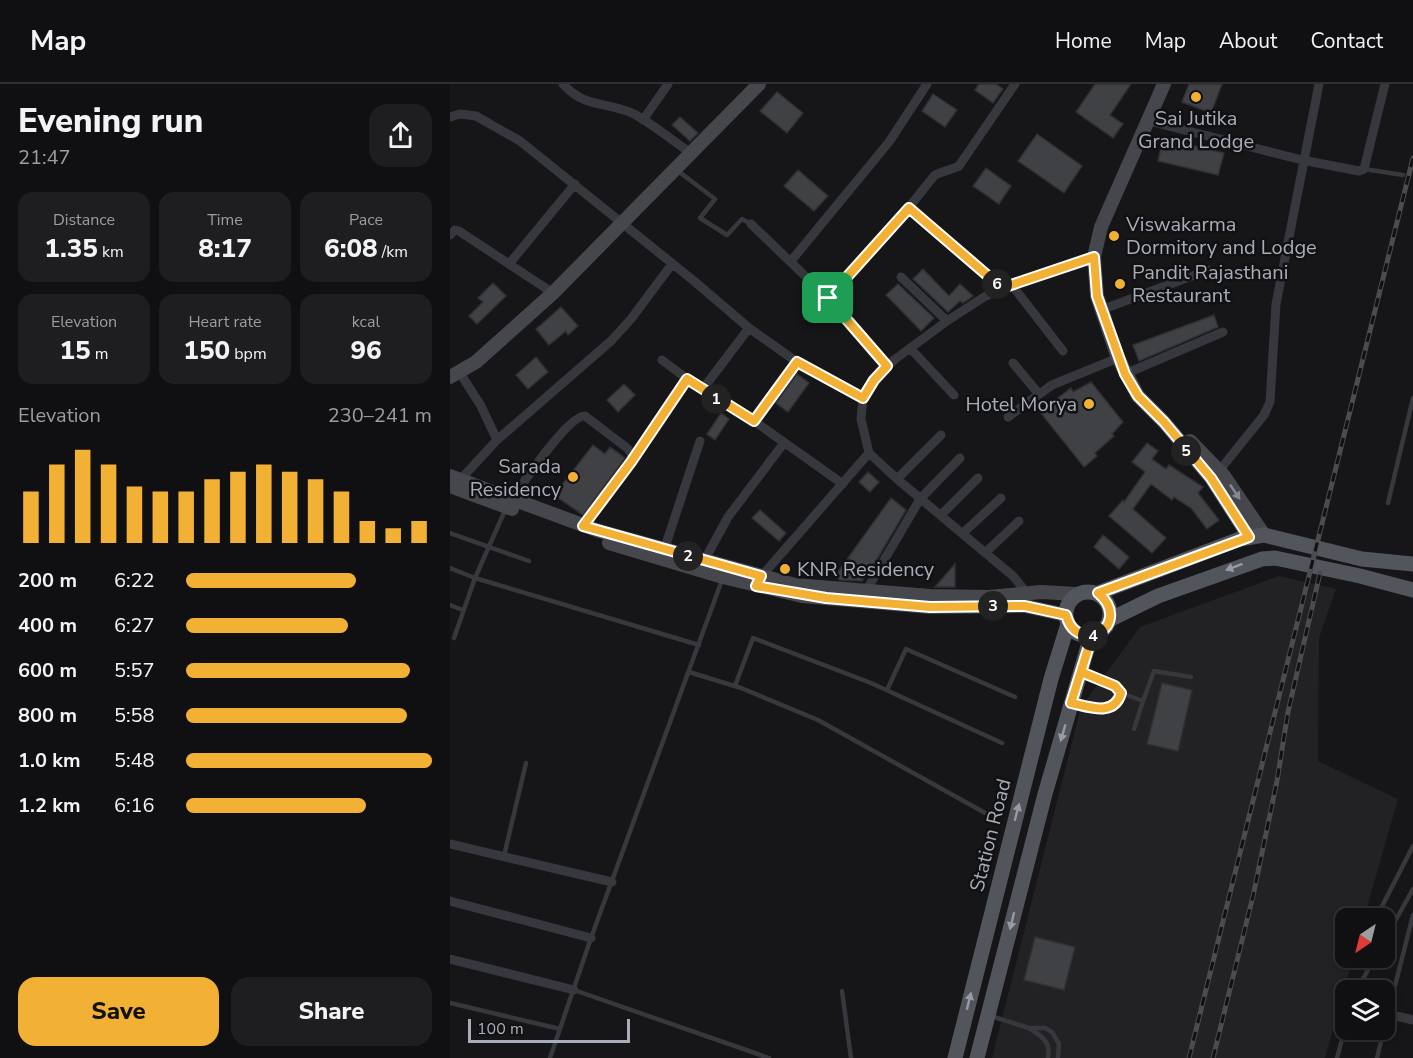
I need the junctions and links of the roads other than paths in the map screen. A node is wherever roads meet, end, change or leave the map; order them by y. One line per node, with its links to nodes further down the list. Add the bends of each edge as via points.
1 (563, 84): 10 (street, via 580,99 622,109)
2 (668, 84): 10 (street)
3 (759, 84): 12 (main road)
4 (927, 84): 23 (street, via 883,150)
5 (1015, 84): 18 (street, via 958,165 934,176)
6 (1164, 84): 11 (main road)
7 (1319, 84): 13 (street)
8 (1385, 84): 15 (street)
9 (450, 117): 17 (street, via 468,114 496,126)
10 (643, 120): 12 (street)
11 (1149, 121): 13 (street); 22 (main road, via 1113,195)
12 (692, 154): 14 (main road)
13 (1302, 160): 15 (street); 61 (street, via 1276,304 1270,402)
14 (676, 169): 19 (main road); 20 (lane, via 715,200 700,218 727,235 742,219)
15 (1364, 169): 16 (lane)
16 (1403, 175)
17 (575, 184): 19 (street); 24 (street)
18 (909, 208): 29 (street); 31 (street)
19 (622, 224): 25 (street); 30 (main road)
20 (751, 224): 23 (street)
21 (450, 235): 24 (street, via 459,231)
22 (1094, 257): 28 (street); 32 (main road)
23 (791, 261): 31 (street)
24 (508, 264): 30 (street)
25 (672, 264): 34 (street); 55 (street, via 611,341)
26 (1208, 270): 32 (street)
27 (901, 277): 33 (street)
28 (1011, 284): 29 (street); 37 (street)
29 (1002, 288): 33 (street)
30 (553, 293): 44 (main road, via 483,356)
31 (828, 298): 42 (street)
32 (1101, 310): 38 (main road)
33 (947, 321): 36 (street)
34 (749, 328): 40 (street); 46 (street)
35 (1223, 332): 43 (street)
36 (910, 348): 42 (street); 48 (street)
37 (1063, 351)
38 (1118, 358): 43 (main road); 47 (street)
39 (662, 360): 45 (street)
40 (797, 362): 49 (street); 52 (street)
41 (1013, 363): 47 (street)
42 (887, 366): 49 (street)
43 (1125, 374): 53 (main road, via 1138,396)
44 (455, 375): 55 (street, via 481,406)
45 (687, 379): 46 (street); 59 (street)
46 (702, 390): 52 (street)
47 (1038, 393): 51 (street)
48 (954, 395)
49 (863, 398): 58 (street, via 861,419)
50 (1413, 398): 69 (lane)
51 (1008, 417)
52 (754, 421): 57 (street)
53 (1164, 422): 61 (main road, via 1181,432); 75 (main road)
54 (941, 435): 63 (street)
55 (497, 440): 64 (street)
56 (700, 441): 77 (street)
57 (784, 443): 65 (street); 80 (street, via 728,517)
58 (869, 453): 63 (street); 65 (street)
59 (634, 457): 68 (street, via 601,427 580,416 550,448); 72 (street)
60 (960, 458): 67 (street)
61 (1219, 471): 75 (main road, one-way to 75)
62 (978, 478): 70 (street)
63 (897, 479): 67 (street)
64 (453, 481): 68 (main road)
65 (843, 484): 85 (street)
66 (1001, 498): 74 (street)
67 (920, 499): 70 (street); 87 (street)
68 (509, 503): 72 (main road); 76 (lane); 84 (main road, via 619,546)
69 (1388, 503)
70 (941, 515): 74 (street)
71 (1019, 521): 78 (street)
72 (583, 526): 77 (main road)
73 (450, 533): 76 (lane)
74 (963, 533): 78 (street)
75 (1264, 537): 81 (main road, via 1362,559); 89 (main road)
76 (490, 547): 79 (lane); 83 (lane)
77 (664, 550): 80 (main road)
78 (986, 552): 88 (street)
79 (530, 561)
80 (704, 561): 85 (main road)
81 (1413, 564)
82 (450, 568): 83 (lane)
83 (475, 578): 92 (lane); 97 (lane)
84 (723, 578): 85 (main road); 97 (lane)
85 (759, 581): 87 (main road); 94 (main road, via 826,598 930,607 1025,606)
86 (1413, 590): 93 (main road, one-way to 93, via 1275,558 1249,561)
87 (866, 591): 88 (main road, via 966,597)
88 (1026, 592): 90 (main road)
89 (1098, 593): 90 (main road); 93 (main road, via 1106,600)
90 (1076, 594): 94 (main road, via 1066,607)
91 (450, 605): 92 (lane)
92 (464, 610): 96 (lane)
93 (1111, 619): 95 (main road, via 1100,633)
94 (1067, 620): 95 (main road, via 1074,631); 136 (main road, Station Road, one-way to 94)
95 (1092, 636): 99 (main road)
96 (454, 638)
97 (699, 645): 98 (lane)
98 (689, 672): 101 (lane); 114 (lane)
99 (1081, 672): 103 (lane, via 1115,686); 106 (main road)
100 (1191, 677): 105 (lane, via 1154,671)
101 (735, 686): 102 (lane, via 753,638); 110 (lane, via 818,720)
102 (887, 690): 104 (lane, via 906,649); 108 (lane)
103 (1121, 693): 105 (lane); 106 (lane, via 1119,702 1111,708)
104 (1015, 698)
105 (1143, 701): 107 (lane)
106 (1071, 703): 126 (main road, one-way to 126)
107 (1134, 729)
108 (1002, 743)
109 (526, 763): 113 (lane)
110 (987, 814)
111 (450, 844): 113 (street)
112 (1413, 846): 117 (lane)
113 (504, 856): 114 (street)
114 (612, 882): 120 (lane)
115 (1413, 890): 119 (lane)
116 (450, 901): 120 (street)
117 (1381, 908)
118 (1413, 915): 122 (lane)
119 (1395, 922)
120 (591, 938): 123 (lane)
121 (450, 959): 123 (street)
122 (1395, 986)
123 (574, 990): 130 (lane); 134 (lane)
124 (842, 991): 135 (lane)
125 (450, 1003): 130 (lane)
126 (988, 1015): 129 (lane); 137 (main road)
127 (1395, 1016): 128 (street)
128 (1413, 1020)
129 (1029, 1028): 138 (lane, via 1046,1040 1050,1048); 139 (lane, via 1052,1032 1059,1044)
130 (560, 1029): 133 (lane)
131 (1342, 1040): 140 (lane)
132 (1381, 1040): 141 (lane)
133 (550, 1058)
134 (769, 1058)
135 (851, 1058)
136 (955, 1058)
137 (977, 1058)
138 (1048, 1058)
139 (1058, 1058)
140 (1337, 1058)
141 (1377, 1058)

